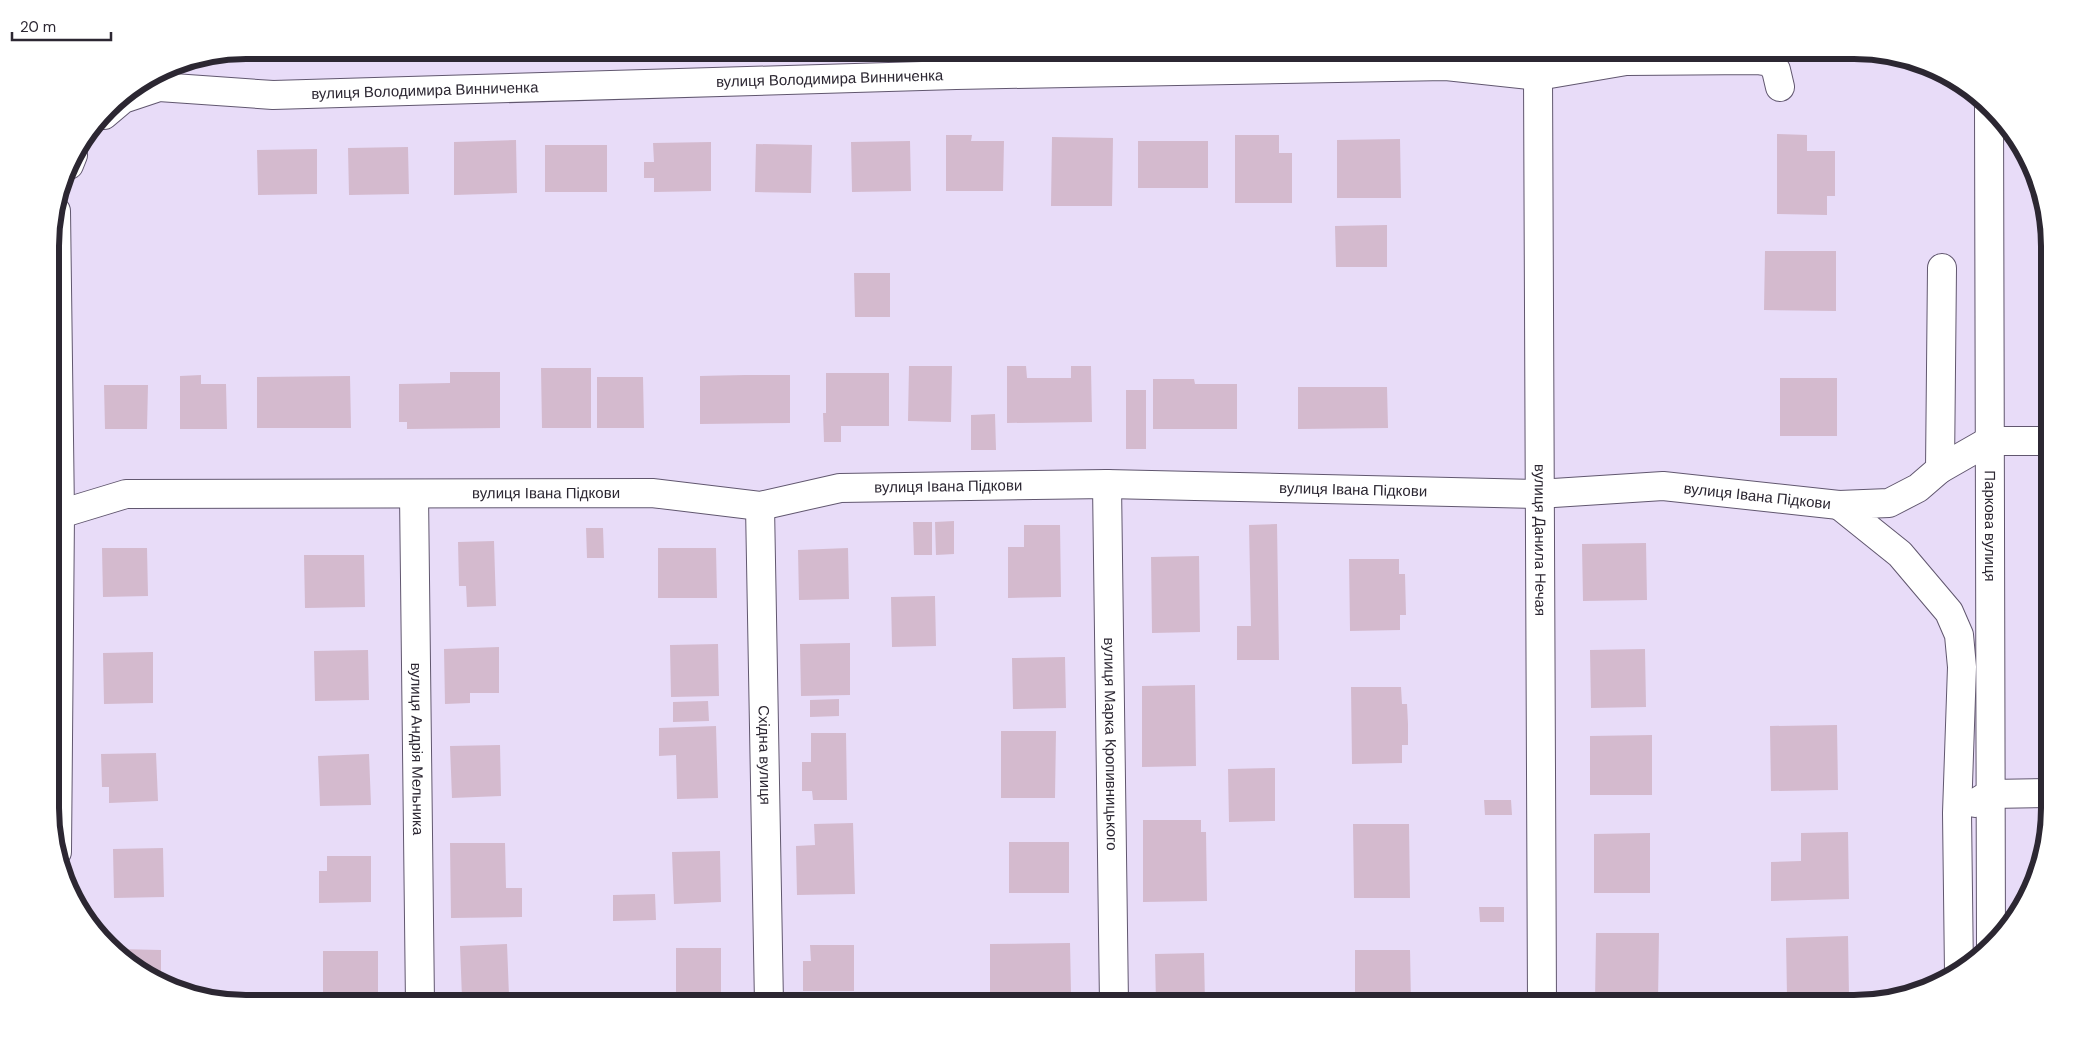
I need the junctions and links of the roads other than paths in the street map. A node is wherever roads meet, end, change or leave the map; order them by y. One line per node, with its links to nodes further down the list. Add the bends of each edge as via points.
1 (1538, 76): 2 (street, вулиця Володимира Винниченка, via 1626,61 1757,60 1770,62 1776,70); 3 (street, вулиця Володимира Винниченка, via 1446,66 956,75 273,95 159,87); 12 (street, вулиця Данила Нечая)
2 (1780, 87)
3 (128, 101)
4 (1989, 117): 8 (street, Паркова вулиця)
5 (1942, 268): 9 (street)
6 (59, 438): 15 (street)
7 (2041, 441): 8 (street)
8 (1989, 442): 9 (street); 18 (street, Паркова вулиця)
9 (1940, 469): 13 (street, via 1918,488 1890,503)
10 (1107, 484): 12 (street, вулиця Івана Підкови); 14 (street, вулиця Івана Підкови, via 840,488); 24 (street, вулиця Марка Кропивницького)
11 (414, 494): 14 (street, вулиця Івана Підкови, via 652,493); 15 (street, вулиця Івана Підкови, via 126,494); 22 (street, вулиця Андрія Мельника)
12 (1538, 494): 13 (street, вулиця Івана Підкови, via 1663,486); 25 (street, вулиця Данила Нечая)
13 (1839, 505): 19 (street, via 1900,554 1949,612 1959,635 1962,668)
14 (760, 506): 23 (street, Східна вулиця)
15 (60, 514): 16 (street)
16 (59, 598)
17 (2041, 793): 18 (street)
18 (1990, 794): 19 (street); 20 (street, Паркова вулиця)
19 (1957, 813): 21 (street)
20 (1990, 936)
21 (1959, 963)
22 (420, 995)
23 (768, 995)
24 (1114, 995)
25 (1542, 995)

